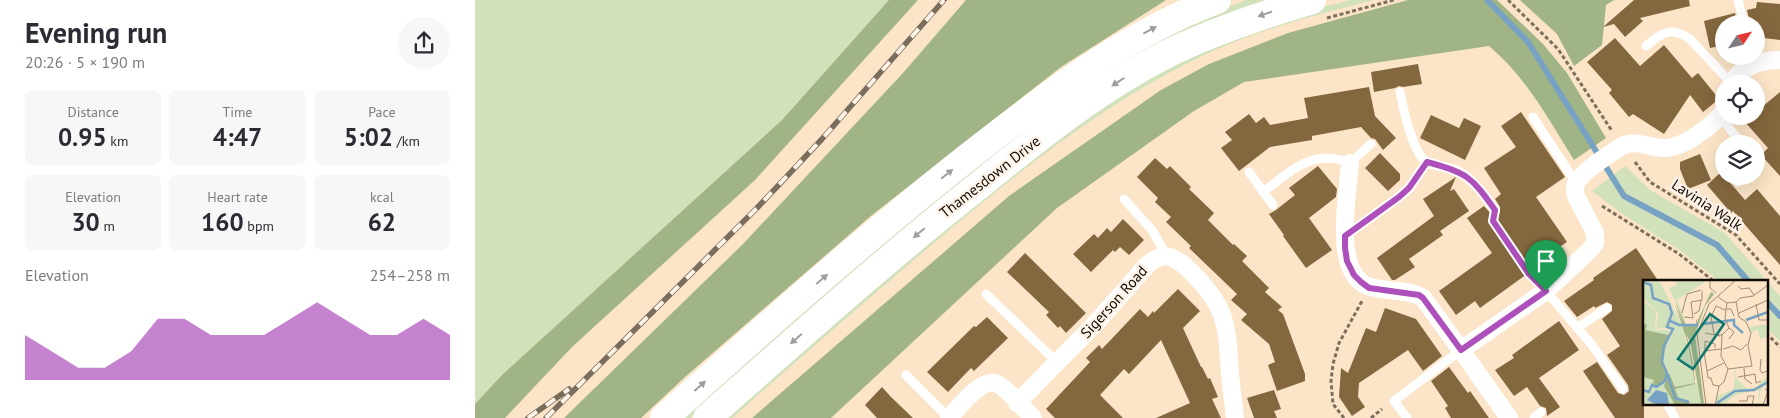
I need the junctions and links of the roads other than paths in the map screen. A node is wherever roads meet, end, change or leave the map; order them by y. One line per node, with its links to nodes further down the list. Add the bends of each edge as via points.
1 (1217, 0): 35 (main road, Thamesdown Drive, one-way to 1, via 878,230 1028,111 1129,41 1174,17)
2 (1738, 0): 4 (lane)
3 (1317, 10): 36 (main road, Thamesdown Drive, one-way to 36, via 1247,20 1192,42 1105,90 946,210)
4 (1742, 15)
5 (1647, 46): 9 (lane, via 1667,32 1683,34)
6 (1765, 60): 7 (street)
7 (1780, 60)
8 (1749, 65): 10 (street)
9 (1723, 75)
10 (1738, 75)
11 (1399, 92): 15 (lane, via 1409,131)
12 (1533, 117): 18 (lane)
13 (1715, 119): 18 (street, via 1684,143 1673,147 1629,143 1598,163)
14 (1371, 144): 16 (lane)
15 (1427, 162): 22 (lane, via 1465,174); 23 (lane, via 1409,188)
16 (1350, 164): 19 (lane, via 1334,158 1316,158 1289,172); 23 (street)
17 (1249, 172): 19 (lane)
18 (1576, 183): 25 (street, via 1575,190 1595,233 1595,243)
19 (1263, 192): 21 (lane)
20 (1124, 199): 24 (lane, via 1152,230)
21 (1273, 205)
22 (1495, 210)
23 (1345, 236): 29 (street, via 1350,268 1361,282 1369,288 1419,295)
24 (1167, 256): 30 (street, Sigerson Road, via 1158,256 1148,264); 39 (street, via 1190,271 1217,303 1227,336)
25 (1546, 291): 28 (lane); 29 (street)
26 (986, 294): 30 (lane)
27 (1607, 308): 28 (lane)
28 (1577, 328): 32 (lane)
29 (1461, 350): 40 (lane, via 1394,401); 41 (street)
30 (1058, 362): 33 (street, Sigerson Road)
31 (906, 375): 37 (lane)
32 (1623, 389)
33 (1017, 403): 37 (street, via 996,383 985,384); 38 (street)
34 (1668, 406): 42 (lane)
35 (664, 418)
36 (707, 418)
37 (949, 418)
38 (1033, 418)
39 (1235, 418)
40 (1407, 418)
41 (1509, 418)
42 (1675, 418)

